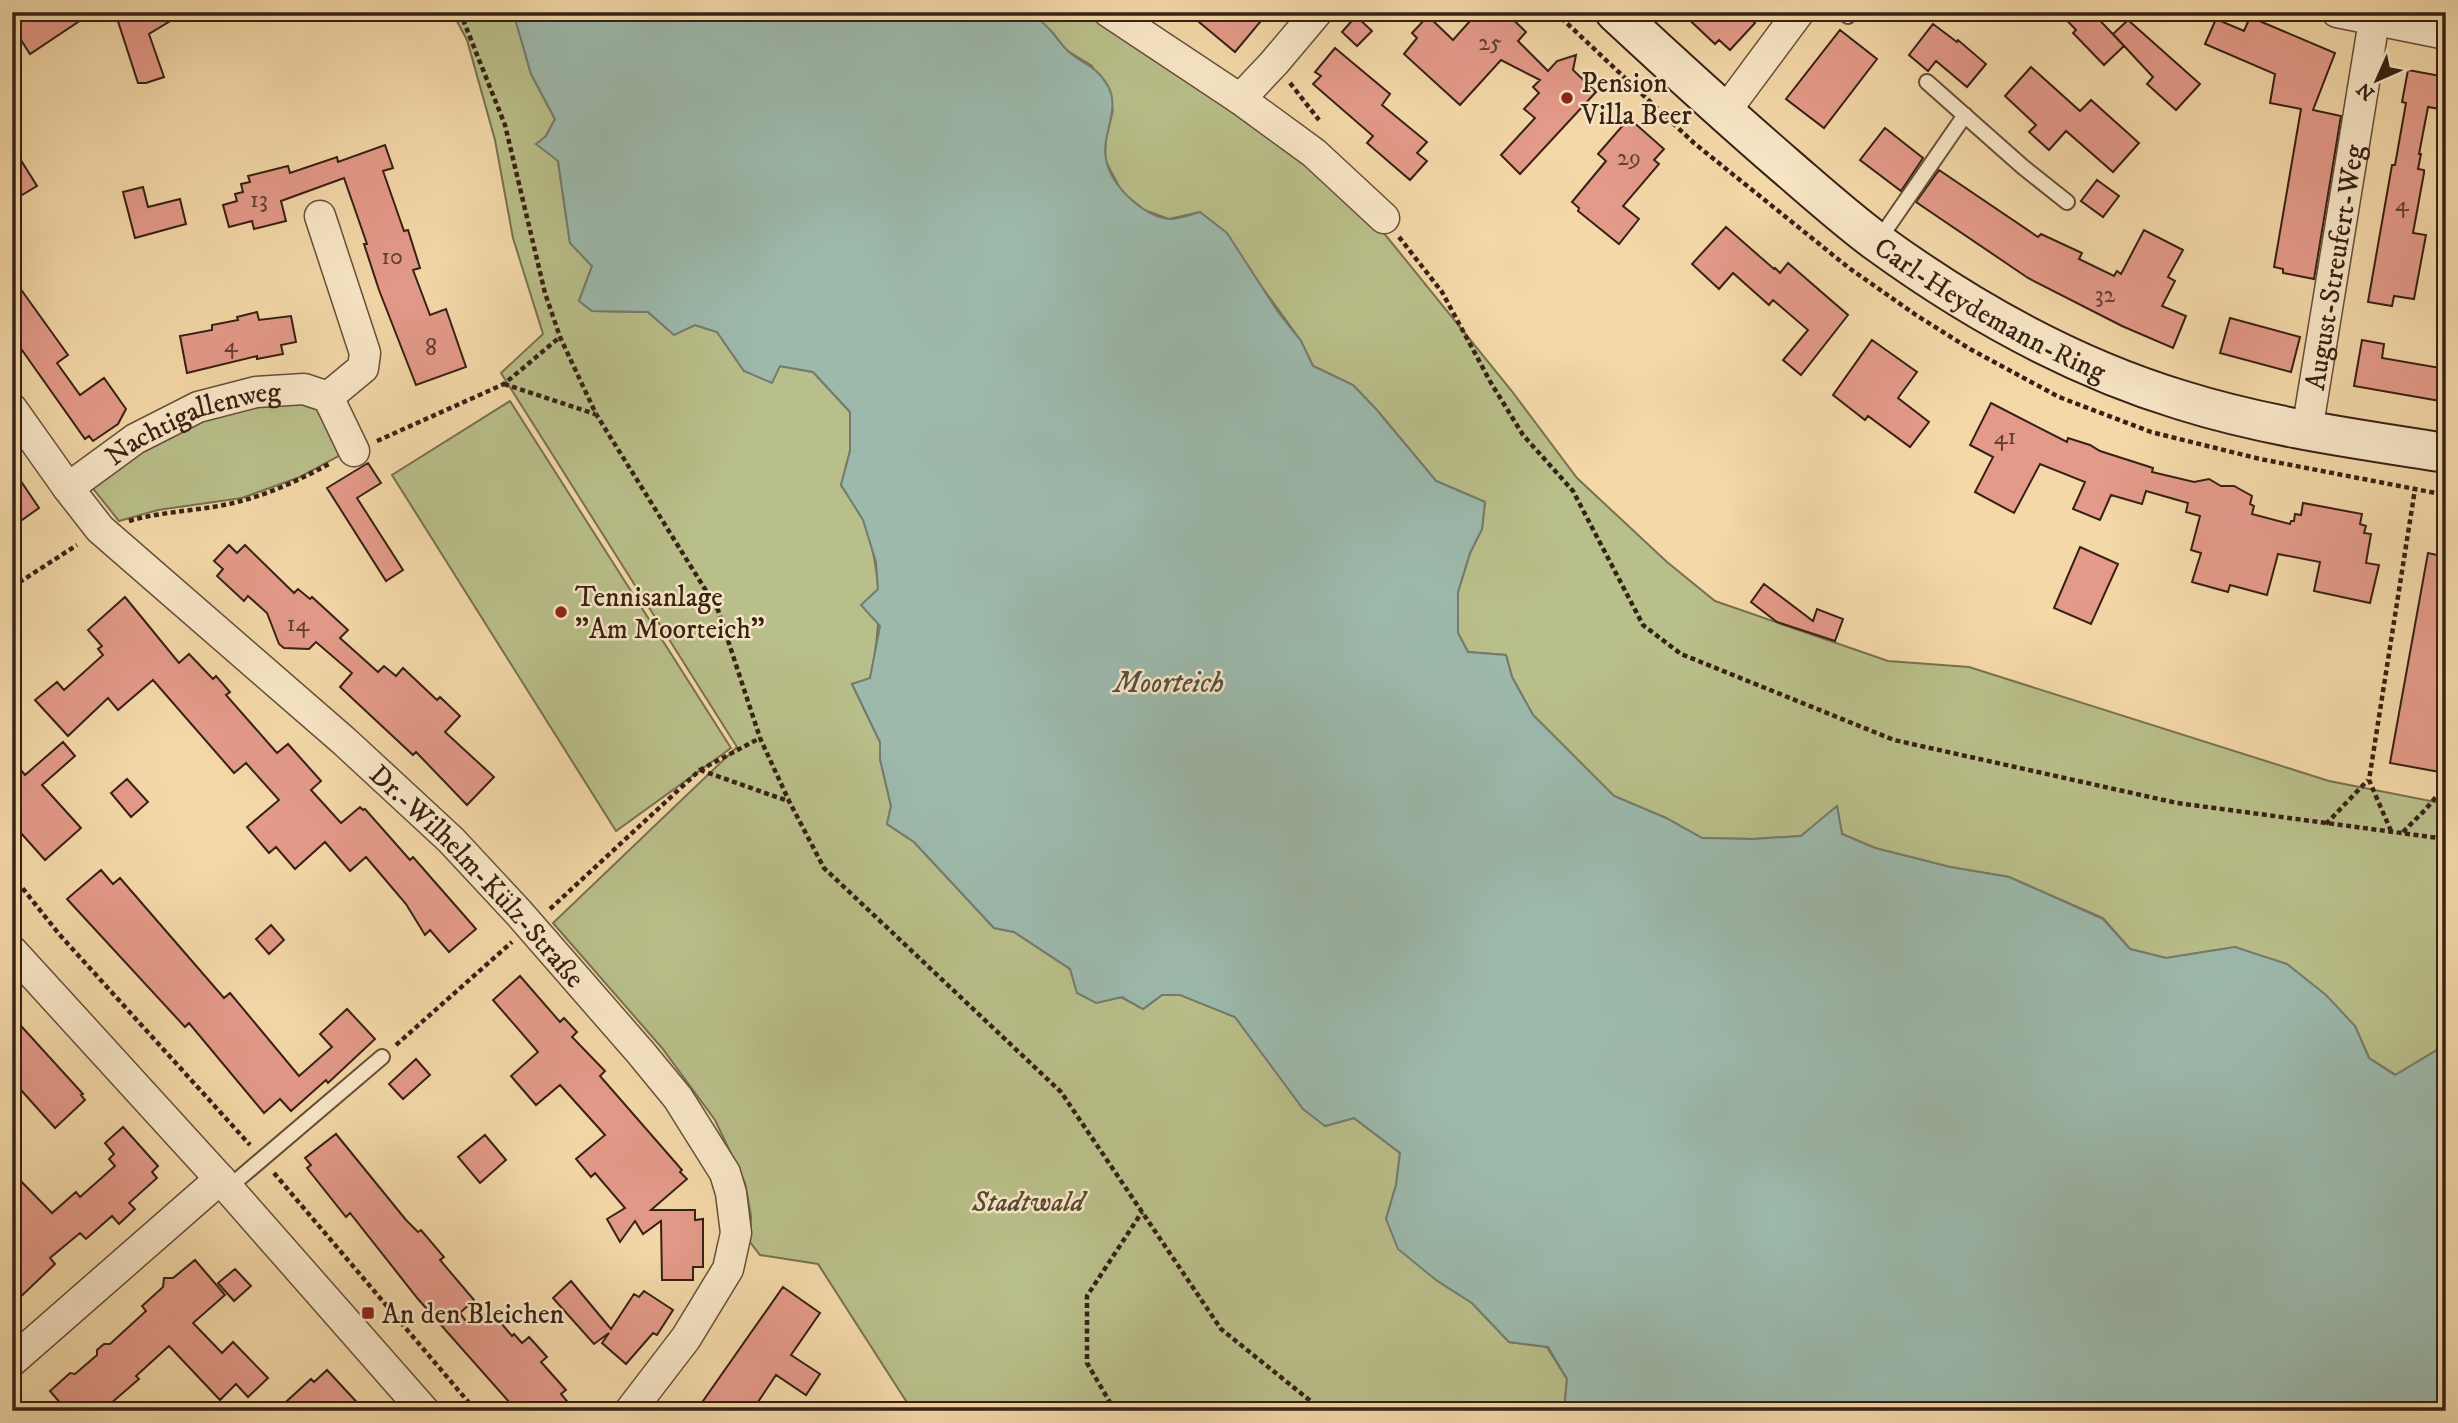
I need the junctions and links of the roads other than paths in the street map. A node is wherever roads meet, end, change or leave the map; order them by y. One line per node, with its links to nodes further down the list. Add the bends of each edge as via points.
1 (1109, 12): 9 (street)
2 (1317, 12): 9 (street)
3 (1615, 12): 10 (main road, Carl-Heydemann-Ring)
4 (1799, 12): 10 (street)
5 (2337, 12): 6 (street)
6 (2374, 21): 7 (street); 18 (street, August-Streufert-Weg)
7 (2446, 34)
8 (1927, 82): 11 (lane)
9 (1240, 99): 14 (street, via 1314,153)
10 (1724, 113): 15 (main road, Carl-Heydemann-Ring)
11 (1965, 115): 12 (lane); 15 (lane)
12 (2067, 202)
13 (320, 216): 16 (street, Nachtigallenweg, via 365,353 363,368)
14 (1384, 218)
15 (1877, 242): 18 (main road, Carl-Heydemann-Ring, via 2016,330 2110,375 2182,401)
16 (328, 397): 19 (street, Nachtigallenweg); 21 (street, Nachtigallenweg, via 304,389 256,392 198,407 135,439)
17 (12, 409): 21 (street, Dr.-Wilhelm-Külz-Straße)
18 (2307, 431): 20 (main road, Carl-Heydemann-Ring)
19 (354, 452)
20 (2446, 453)
21 (68, 488): 27 (street, Dr.-Wilhelm-Külz-Straße, via 100,529 451,840 526,931 678,1098 725,1173 736,1233 724,1279)
22 (12, 951): 24 (street)
23 (382, 1057): 24 (lane, via 261,1158)
24 (224, 1183): 25 (street); 26 (street)
25 (12, 1361)
26 (424, 1411)
27 (630, 1411)

